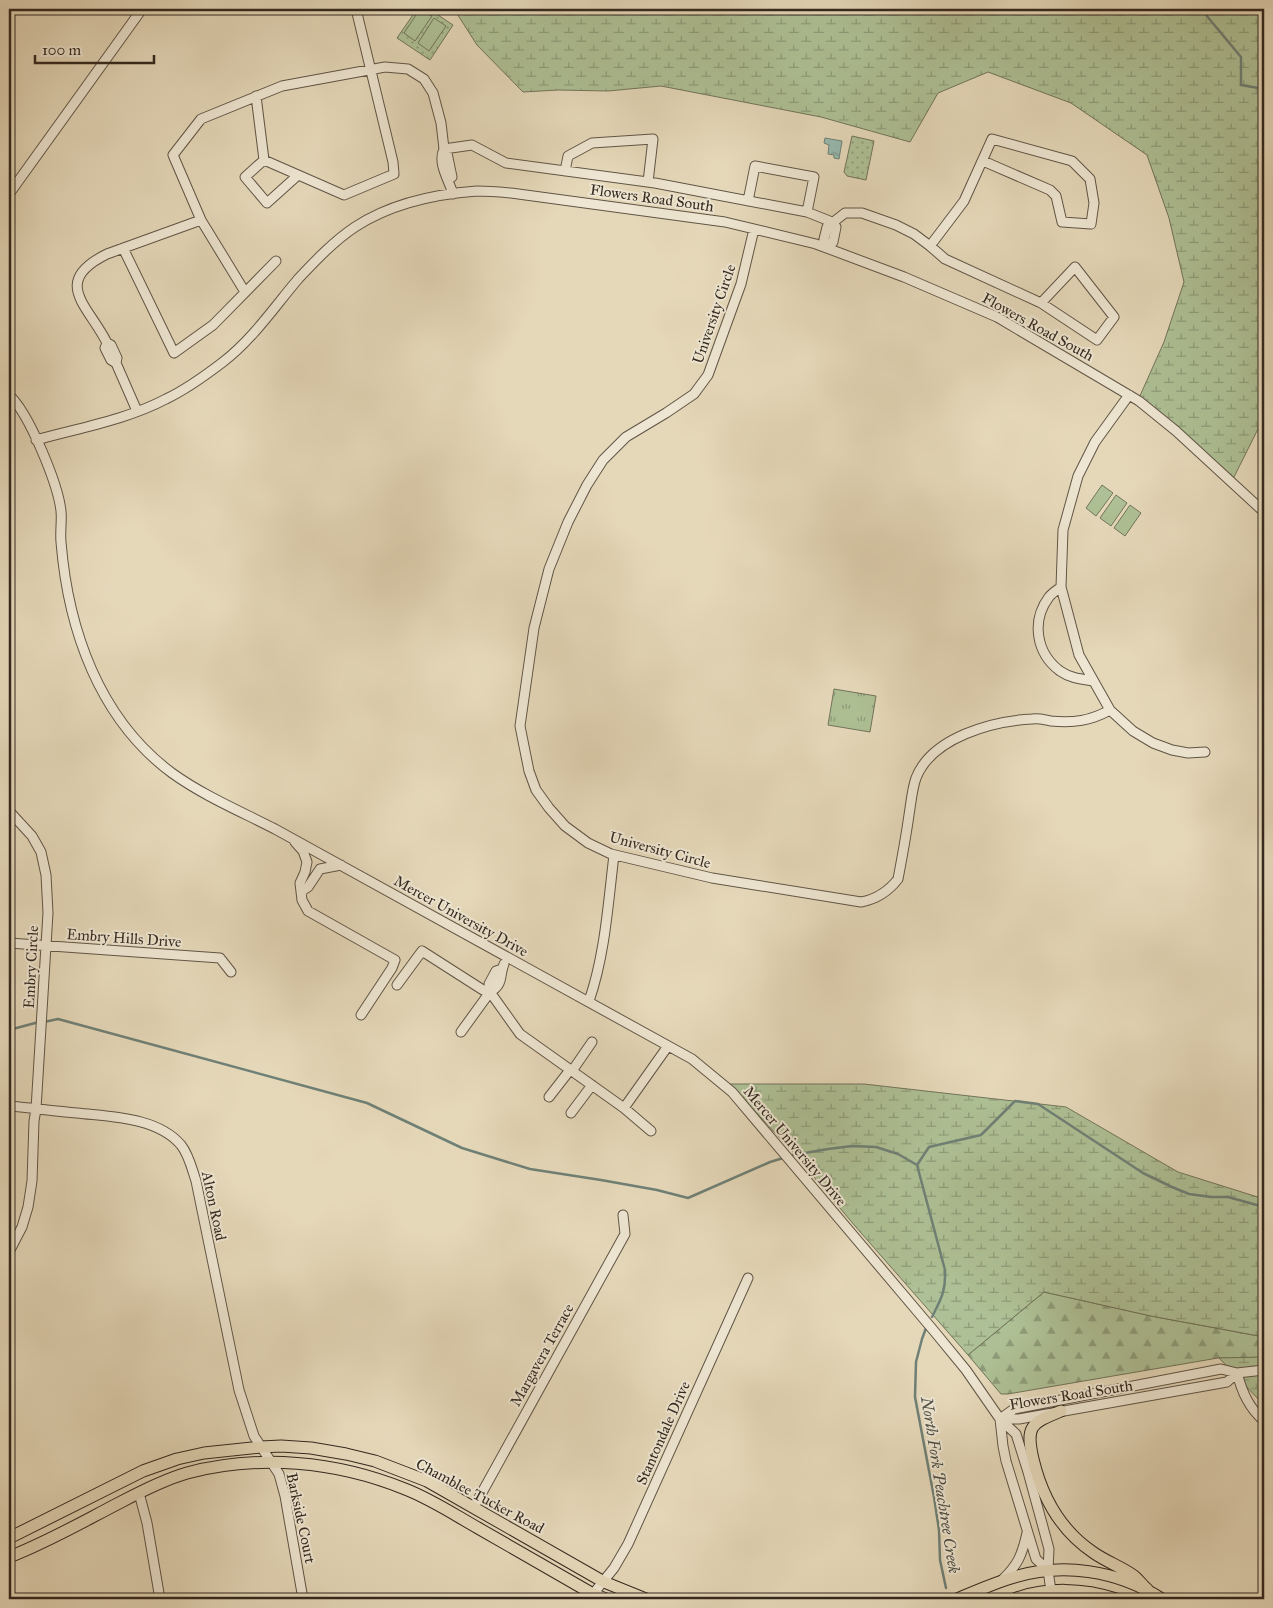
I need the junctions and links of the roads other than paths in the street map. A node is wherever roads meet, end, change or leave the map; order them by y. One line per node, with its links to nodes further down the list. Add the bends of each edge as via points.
1 (142, 9): 11 (street)
2 (358, 10): 3 (street)
3 (372, 69): 4 (street, via 282,86); 5 (street, via 385,66 408,69 424,79 433,93); 9 (street, via 394,174 344,195)
4 (256, 96): 6 (street); 15 (street, via 201,119 173,155)
5 (448, 148): 8 (street, via 472,146 506,163); 12 (street, via 456,173 451,180)
6 (264, 160): 9 (street); 9 (street, via 245,177 267,203)
7 (983, 161): 7 (street, via 992,139 1072,161 1090,179 1094,203 1091,224 1062,222 1056,196 1050,190); 18 (street, via 964,201)
8 (565, 171): 10 (street); 10 (street, via 568,156 592,143 653,139)
9 (297, 176)
10 (648, 182): 13 (street)
11 (9, 194)
12 (453, 194): 17 (street, Flowers Road South, via 479,191 511,193 673,214); 26 (street, Flowers Road South, via 406,204 356,227 320,257 263,323 224,361 167,399)
13 (748, 201): 14 (street); 14 (street, via 755,166 814,178)
14 (807, 212): 16 (street)
15 (201, 220): 19 (street); 22 (street)
16 (832, 222): 18 (street, via 845,214 862,214 896,225); 20 (street, via 836,227 833,242)
17 (754, 229): 20 (street, Flowers Road South); 35 (street, University Circle, via 741,284 708,375 694,394 626,437 603,460 586,485 568,522 549,570 534,628 520,726 529,771 536,790 565,826 588,843)
18 (930, 246): 23 (street, via 945,259)
19 (123, 248): 22 (street, via 174,353 213,325); 26 (street, via 96,259 80,276 76,286 77,294 107,343 105,348 116,363)
20 (828, 248): 25 (street, Flowers Road South, via 997,317)
21 (276, 261): 22 (street)
22 (245, 292)
23 (1041, 303): 23 (street, via 1097,340 1114,317 1075,267)
24 (9, 395): 27 (street, Mercer University Drive)
25 (1129, 395): 28 (street, Flowers Road South, via 1176,430); 29 (street, via 1095,442 1078,476 1063,530)
26 (137, 411): 27 (street, Flowers Road South)
27 (36, 440): 34 (street, Mercer University Drive, via 57,492 66,586 74,620 102,693 122,724 147,752 173,773 209,796)
28 (1264, 512)
29 (1061, 587): 30 (street, via 1079,655); 30 (street, via 1050,595 1042,608 1037,627 1041,648 1060,670 1073,678)
30 (1093, 681): 31 (street)
31 (1110, 710): 32 (street, via 1133,731 1153,743 1180,751); 35 (street, University Circle, via 1077,722 1035,718 984,726 938,748 916,777 898,879 871,900 861,902 712,878)
32 (1205, 752)
33 (9, 811): 41 (street, Embry Circle, via 32,836 41,852 46,875)
34 (293, 839): 36 (street, Mercer University Drive); 37 (street, via 303,851)
35 (614, 855): 46 (street, via 604,943)
36 (341, 865): 38 (street, via 320,869); 42 (street, Mercer University Drive)
37 (306, 868): 38 (street); 39 (street, via 300,883)
38 (316, 874): 39 (street, via 308,888)
39 (302, 891): 47 (street, via 302,900 308,910 395,960)
40 (9, 943): 41 (street, Embry Hills Drive)
41 (46, 946): 43 (street, Embry Hills Drive, via 220,958); 56 (street, Embry Circle)
42 (508, 957): 45 (street, via 503,976); 46 (street, Mercer University Drive)
43 (232, 972)
44 (396, 985): 45 (street, via 422,951)
45 (490, 992): 48 (street); 51 (street, via 520,1034)
46 (589, 1001): 50 (street, Mercer University Drive)
47 (361, 1015)
48 (461, 1032)
49 (592, 1042): 51 (street)
50 (668, 1046): 55 (street); 65 (street, Mercer University Drive, via 692,1059 732,1092 966,1370)
51 (571, 1070): 52 (street); 53 (street)
52 (592, 1085): 55 (street); 57 (street)
53 (549, 1097)
54 (9, 1106): 56 (street, Alton Road)
55 (624, 1108): 58 (street)
56 (36, 1109): 60 (street, Embry Circle, via 28,1208); 67 (street, Alton Road, via 148,1124 182,1146 196,1181 238,1390)
57 (571, 1113)
58 (651, 1131)
59 (623, 1215): 70 (street, Margavera Terrace, via 625,1234)
60 (9, 1252)
61 (748, 1278): 75 (street, Stantondale Drive, via 628,1544)
62 (1264, 1370): 63 (street, Flowers Road South)
63 (1237, 1373): 64 (street, Flowers Road South, via 1227,1382); 65 (street, Flowers Road South, via 1221,1368 1014,1409); 66 (street, via 1249,1404)
64 (1061, 1411): 65 (street, Flowers Road South); 77 (main road, via 1038,1421 1029,1441 1050,1507 1074,1537 1094,1553 1134,1576)
65 (1000, 1419): 71 (street, Mercer University Drive, via 1006,1461); 74 (street, Mercer University Drive, via 1016,1434 1024,1459 1049,1549)
66 (1264, 1421)
67 (261, 1447): 68 (street, Barkside Court); 70 (main road, Chamblee Tucker Road, via 311,1448 375,1461 427,1481); 72 (main road, Chamblee Tucker Road, via 204,1453 143,1471)
68 (272, 1462): 69 (main road, Chamblee Tucker Road, via 186,1474); 79 (main road, Chamblee Tucker Road, via 348,1470 406,1489); 81 (street, Barkside Court, via 285,1496)
69 (140, 1493): 73 (main road, Chamblee Tucker Road, via 34,1547); 80 (street)
70 (474, 1507): 75 (main road, Chamblee Tucker Road)
71 (1027, 1531): 74 (street, Mercer University Drive, via 1036,1560); 76 (street, via 1019,1560)
72 (9, 1538)
73 (9, 1556)
74 (1048, 1570): 76 (main road); 77 (main road, via 1088,1571 1119,1578); 78 (street, Mercer University Drive)
75 (604, 1582): 79 (street, Stantondale Drive); 83 (main road, Chamblee Tucker Road)
76 (998, 1583): 84 (main road)
77 (1148, 1590): 87 (main road)
78 (1052, 1591): 85 (main road); 86 (main road, via 1069,1590)
79 (593, 1594): 82 (main road, Chamblee Tucker Road)
80 (160, 1599)
81 (303, 1599)
82 (606, 1599)
83 (646, 1599)
84 (957, 1599)
85 (1014, 1599)
86 (1116, 1599)
87 (1162, 1599)

